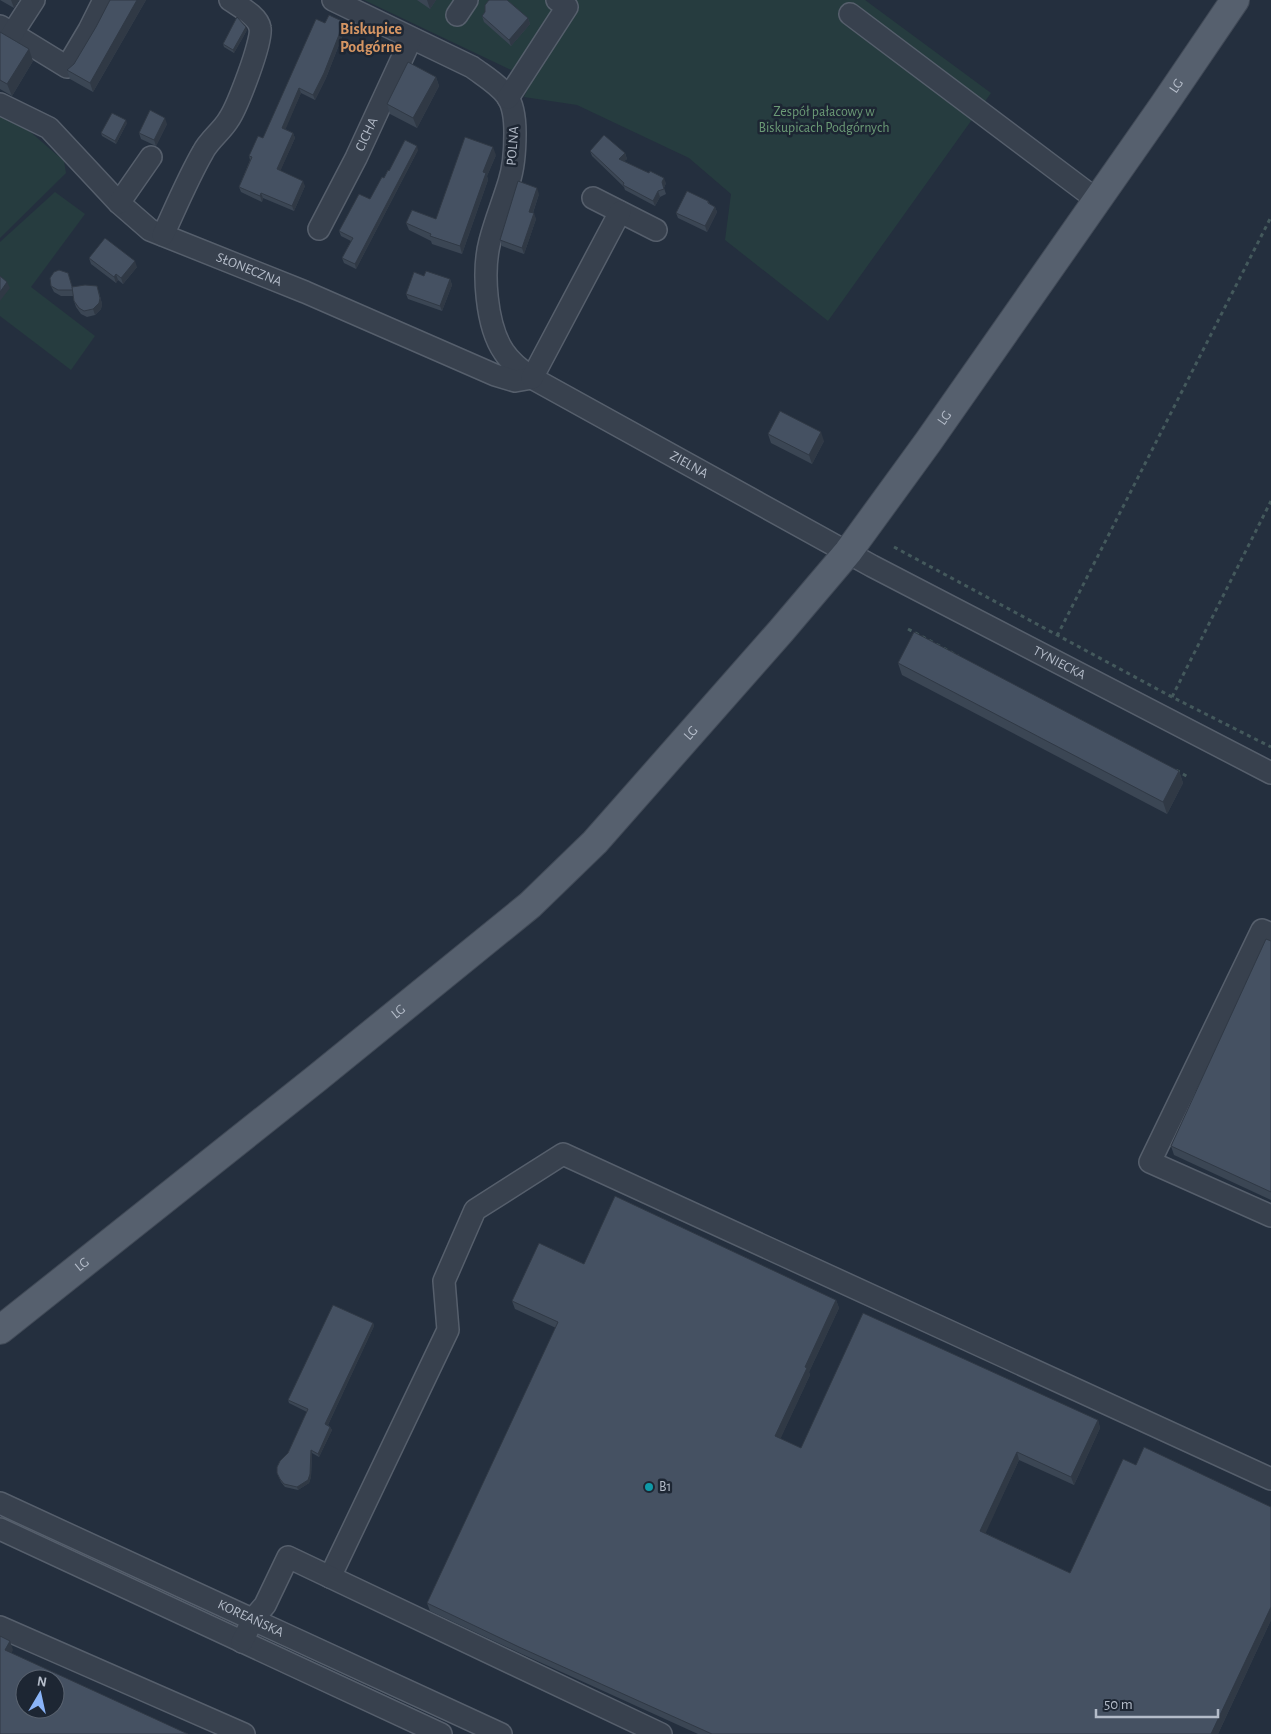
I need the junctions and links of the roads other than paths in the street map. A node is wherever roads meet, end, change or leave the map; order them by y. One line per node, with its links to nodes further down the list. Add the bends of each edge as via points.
1 (34, 0): 8 (street)
2 (104, 0): 8 (street, via 66,67)
3 (230, 0): 19 (street, via 260,27 254,58 234,112 204,150)
4 (333, 0): 9 (street, POLNA)
5 (557, 0): 10 (street, via 567,7)
6 (1235, 0): 14 (main road, LG)
7 (850, 14): 14 (street)
8 (6, 30)
9 (411, 39): 10 (street, POLNA, via 472,67 491,80); 17 (street, CICHA)
10 (508, 98): 20 (street, POLNA, via 515,121 515,149 510,181 490,242 488,290 492,325 504,353)
11 (0, 104): 15 (street, SŁONECZNA, via 49,128)
12 (151, 157): 15 (street)
13 (593, 198): 16 (street)
14 (1097, 200): 21 (main road, LG)
15 (118, 203): 19 (street, SŁONECZNA, via 150,230)
16 (620, 212): 18 (street); 20 (street)
17 (319, 229)
18 (656, 230)
19 (163, 235): 20 (street, SŁONECZNA, via 496,375 514,381)
20 (532, 378): 21 (street, ZIELNA)
21 (848, 552): 22 (street, TYNIECKA); 25 (main road, LG, via 595,842 530,906)
22 (1271, 774)
23 (1271, 934): 24 (street, via 1262,930 1150,1162)
24 (1271, 1216)
25 (0, 1330)
26 (1271, 1479): 29 (street, via 563,1154 475,1210 444,1281 448,1330)
27 (0, 1503): 30 (street, KOREAŃSKA)
28 (0, 1529): 32 (street, KOREAŃSKA)
29 (330, 1577): 30 (street, via 288,1557 265,1605); 36 (street)
30 (253, 1619): 32 (street); 35 (street, KOREAŃSKA)
31 (0, 1627): 33 (street)
32 (242, 1642): 34 (street, KOREAŃSKA)
33 (244, 1734)
34 (441, 1734)
35 (501, 1734)
36 (661, 1734)

